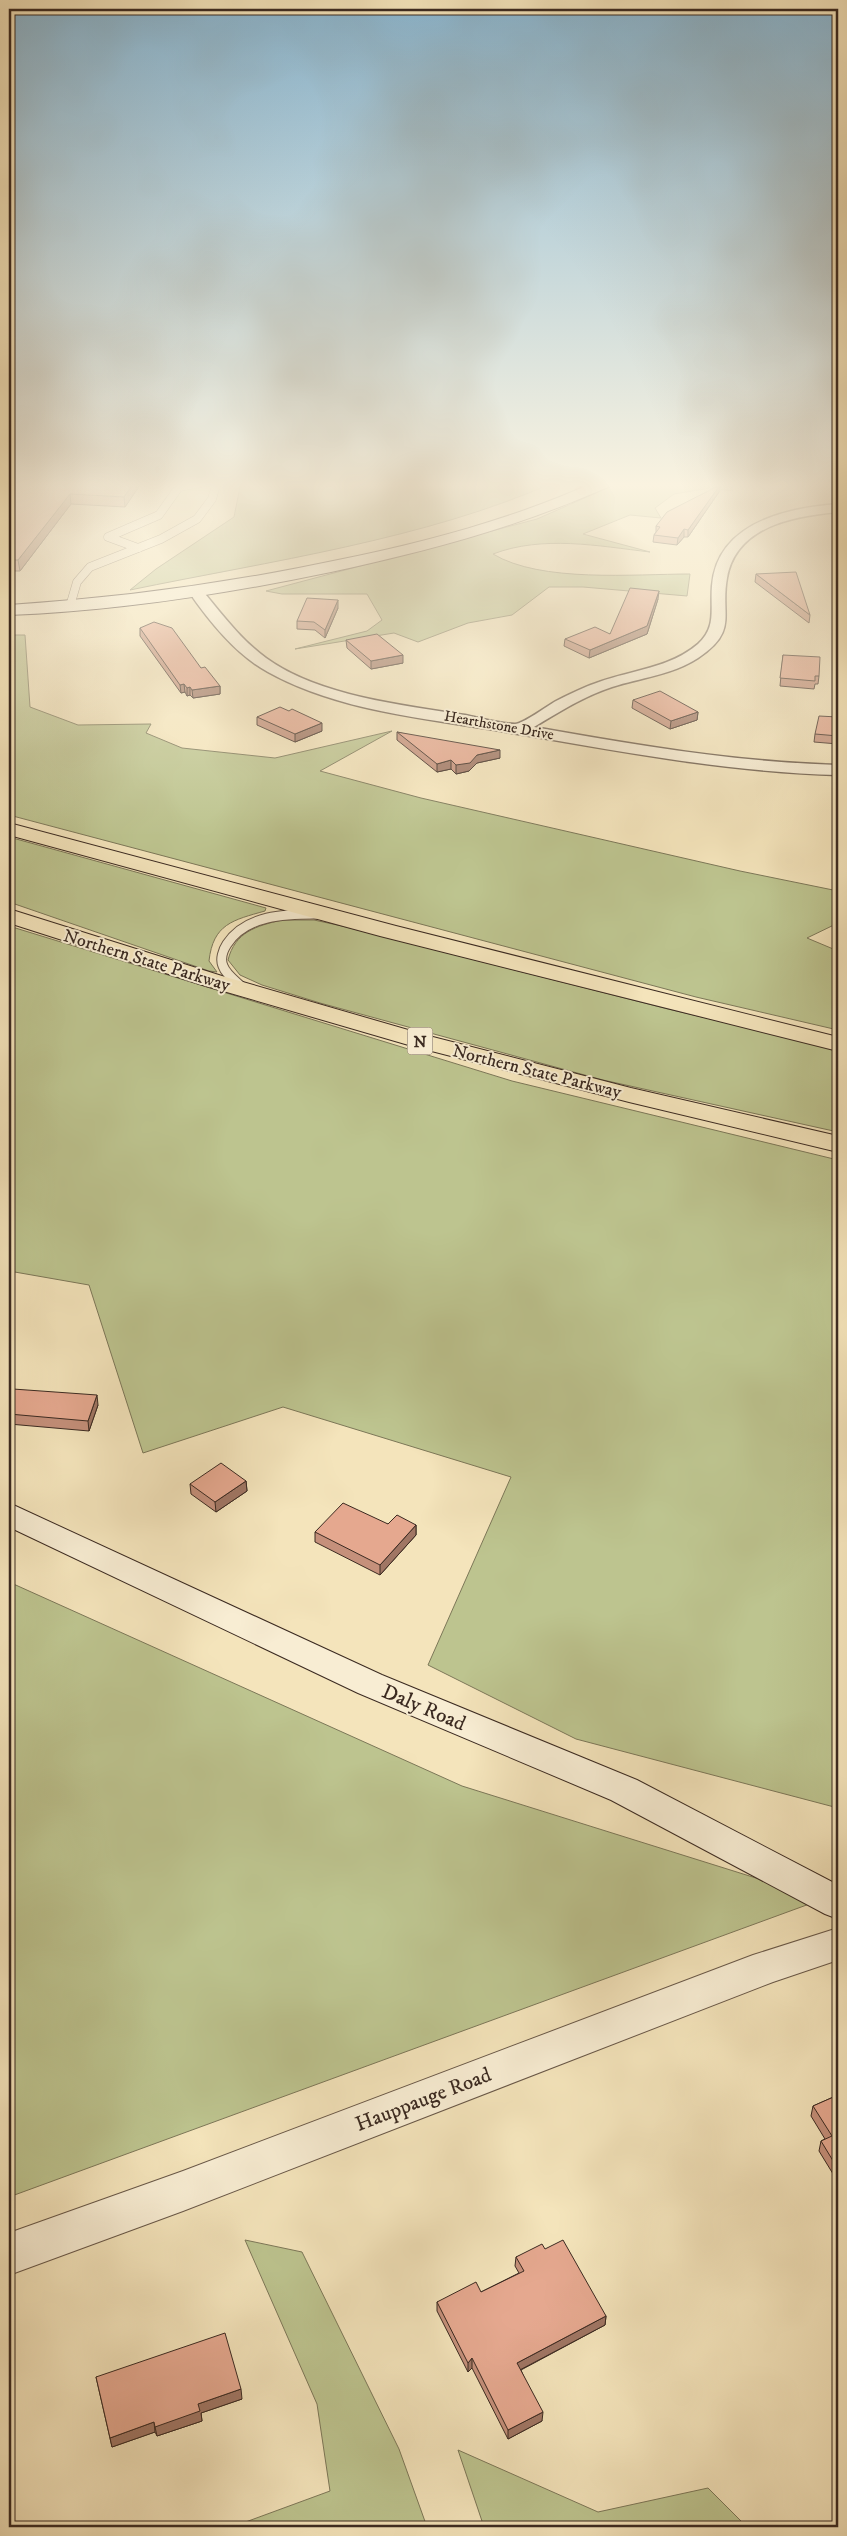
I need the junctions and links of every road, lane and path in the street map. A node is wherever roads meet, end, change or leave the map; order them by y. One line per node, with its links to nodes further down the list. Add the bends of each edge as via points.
1 (72, 600): 5 (lane)
2 (121, 600): 5 (main road)
3 (202, 600): 7 (street, Hearthstone Drive, via 224,628 251,654 273,669 304,682 352,697)
4 (721, 600): 7 (street, via 722,618 717,633 681,662 605,684 566,700)
5 (70, 606): 6 (main road)
6 (9, 610)
7 (520, 729): 8 (street, Hearthstone Drive, via 708,761)
8 (838, 770)
9 (9, 829): 10 (highway)
10 (325, 914): 12 (lane, via 272,918 246,926 230,939 223,953 224,967); 13 (highway)
11 (9, 916): 12 (highway, Northern State Parkway / N)
12 (247, 992): 14 (highway, Northern State Parkway / N, via 526,1069)
13 (838, 1044)
14 (838, 1144)
15 (9, 1514): 16 (main road, Daly Road, via 370,1684 624,1790)
16 (838, 1903)
17 (838, 1944): 18 (main road, Hauppauge Road, via 767,1967 192,2188)
18 (9, 2254)

